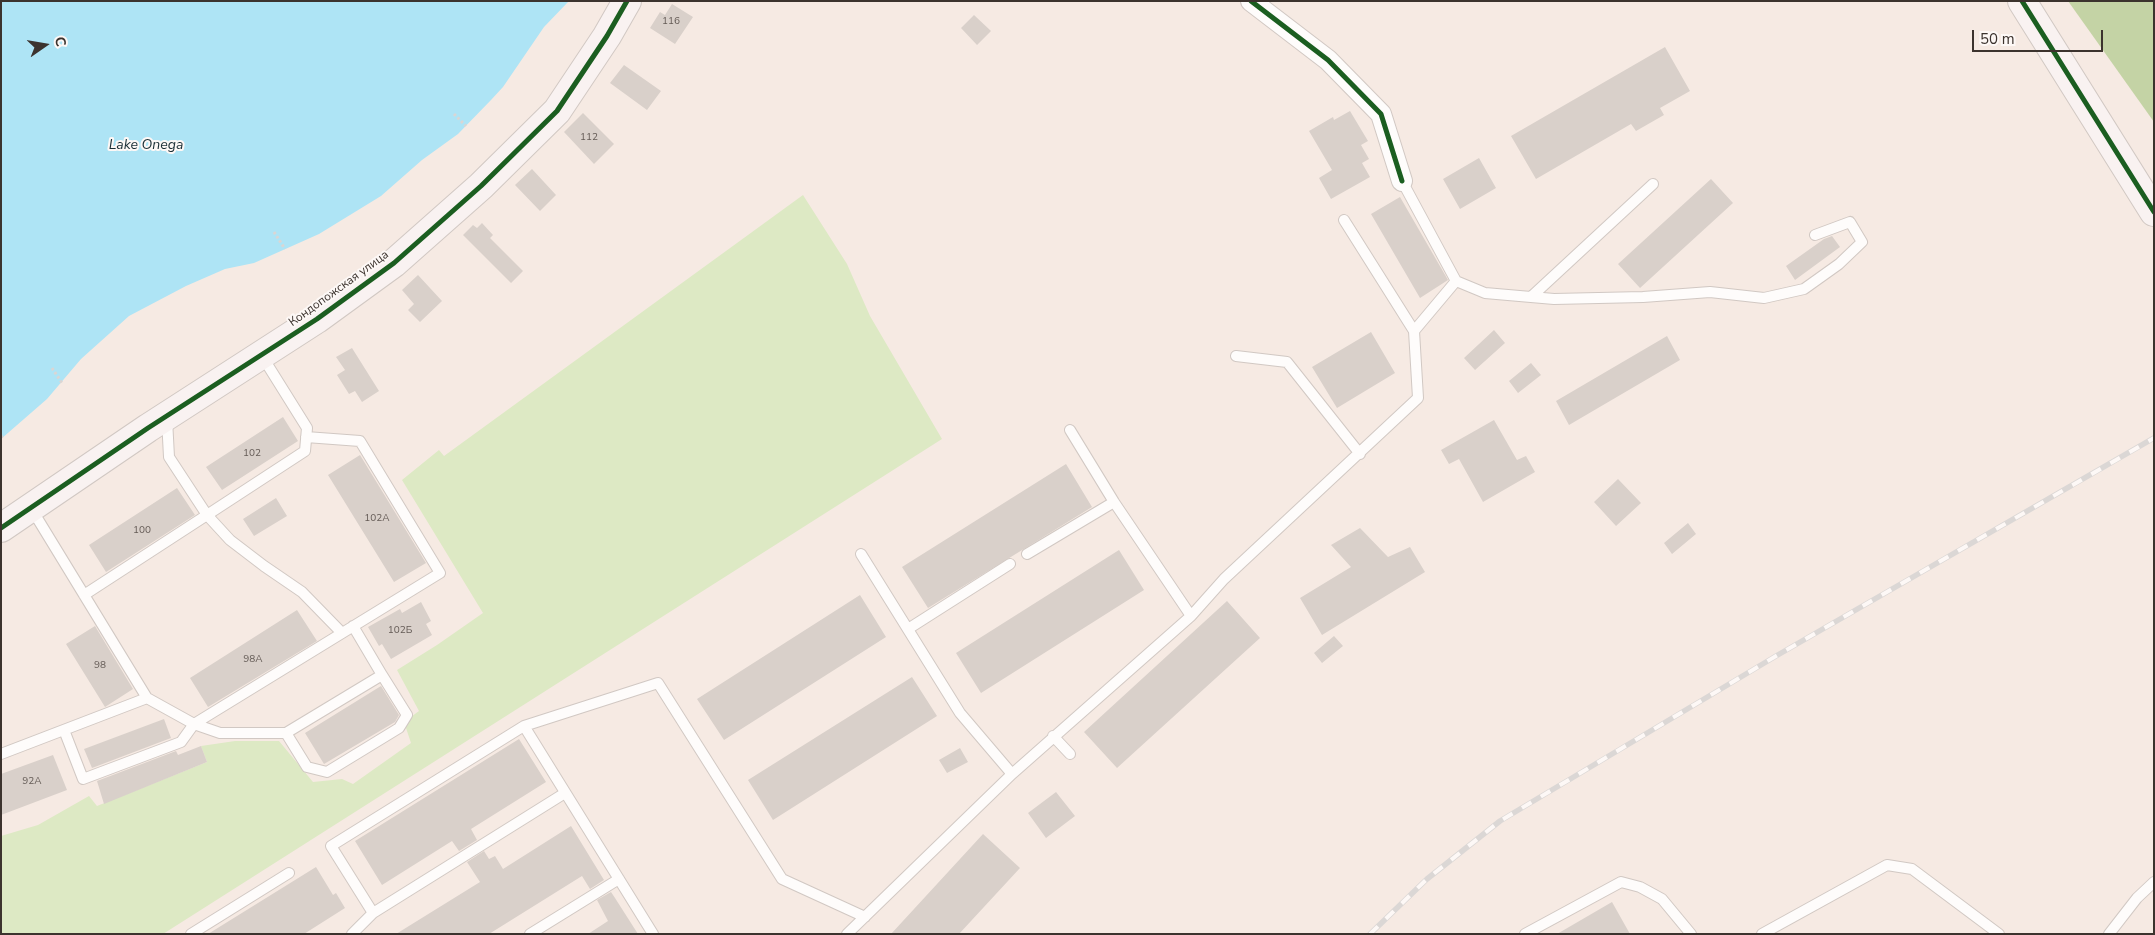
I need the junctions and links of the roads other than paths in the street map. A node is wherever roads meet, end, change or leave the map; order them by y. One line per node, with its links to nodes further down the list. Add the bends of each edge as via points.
1 (627, 1): 12 (street, Кондопожская улица, via 557,111 481,186 394,263)
2 (1251, 1): 4 (street, via 1328,60 1381,114)
3 (2022, 1): 6 (street)
4 (1402, 181): 9 (lane)
5 (1653, 184): 10 (lane)
6 (2154, 212)
7 (1344, 220): 11 (lane)
8 (1815, 235): 10 (lane, via 1850,222 1862,242 1839,264 1804,289 1764,298 1710,292 1642,297)
9 (1456, 281): 10 (lane, via 1485,293); 11 (lane)
10 (1531, 297)
11 (1414, 331): 17 (lane, via 1418,398)
12 (261, 355): 14 (street, Кондопожская улица); 16 (lane, via 307,428)
13 (1236, 356): 17 (lane, via 1287,362)
14 (167, 416): 19 (street, Кондопожская улица); 20 (lane, via 169,457)
15 (1070, 430): 18 (lane)
16 (306, 437): 20 (lane, via 305,451); 27 (lane, via 360,441 440,573)
17 (1360, 454): 26 (lane, via 1224,580)
18 (1114, 502): 23 (lane); 26 (lane)
19 (30, 508): 21 (street, Кондопожская улица); 25 (lane)
20 (207, 515): 25 (lane); 29 (lane, via 230,540 302,592)
21 (1, 528)
22 (860, 554): 28 (lane)
23 (1027, 554)
24 (1010, 564): 28 (lane)
25 (84, 595): 31 (lane)
26 (1191, 616): 36 (lane)
27 (353, 626): 29 (lane); 30 (lane)
28 (908, 629): 39 (lane, via 960,713)
29 (342, 633): 32 (lane)
30 (382, 675): 35 (lane); 35 (lane, via 407,715 399,728 327,772 307,767)
31 (147, 698): 32 (lane); 34 (lane)
32 (194, 724): 34 (lane, via 181,742 82,779); 35 (lane, via 220,733)
33 (524, 726): 40 (lane); 44 (lane, via 331,846); 45 (lane, via 658,683 782,879)
34 (64, 730): 37 (lane)
35 (286, 733)
36 (1054, 736): 38 (lane); 39 (lane)
37 (1, 754)
38 (1070, 754)
39 (1012, 774): 45 (lane)
40 (565, 793): 42 (lane); 44 (lane)
41 (289, 873): 46 (lane)
42 (619, 879): 48 (lane); 49 (lane)
43 (2154, 882): 55 (lane)
44 (373, 913): 47 (lane)
45 (865, 917): 50 (lane)
46 (191, 934)
47 (352, 934)
48 (530, 934)
49 (653, 934)
50 (848, 934)
51 (1525, 934): 52 (lane, via 1621,882 1640,887 1662,899)
52 (1691, 934)
53 (1762, 934): 54 (lane, via 1886,865 1912,869)
54 (1999, 934)
55 (2109, 934)

